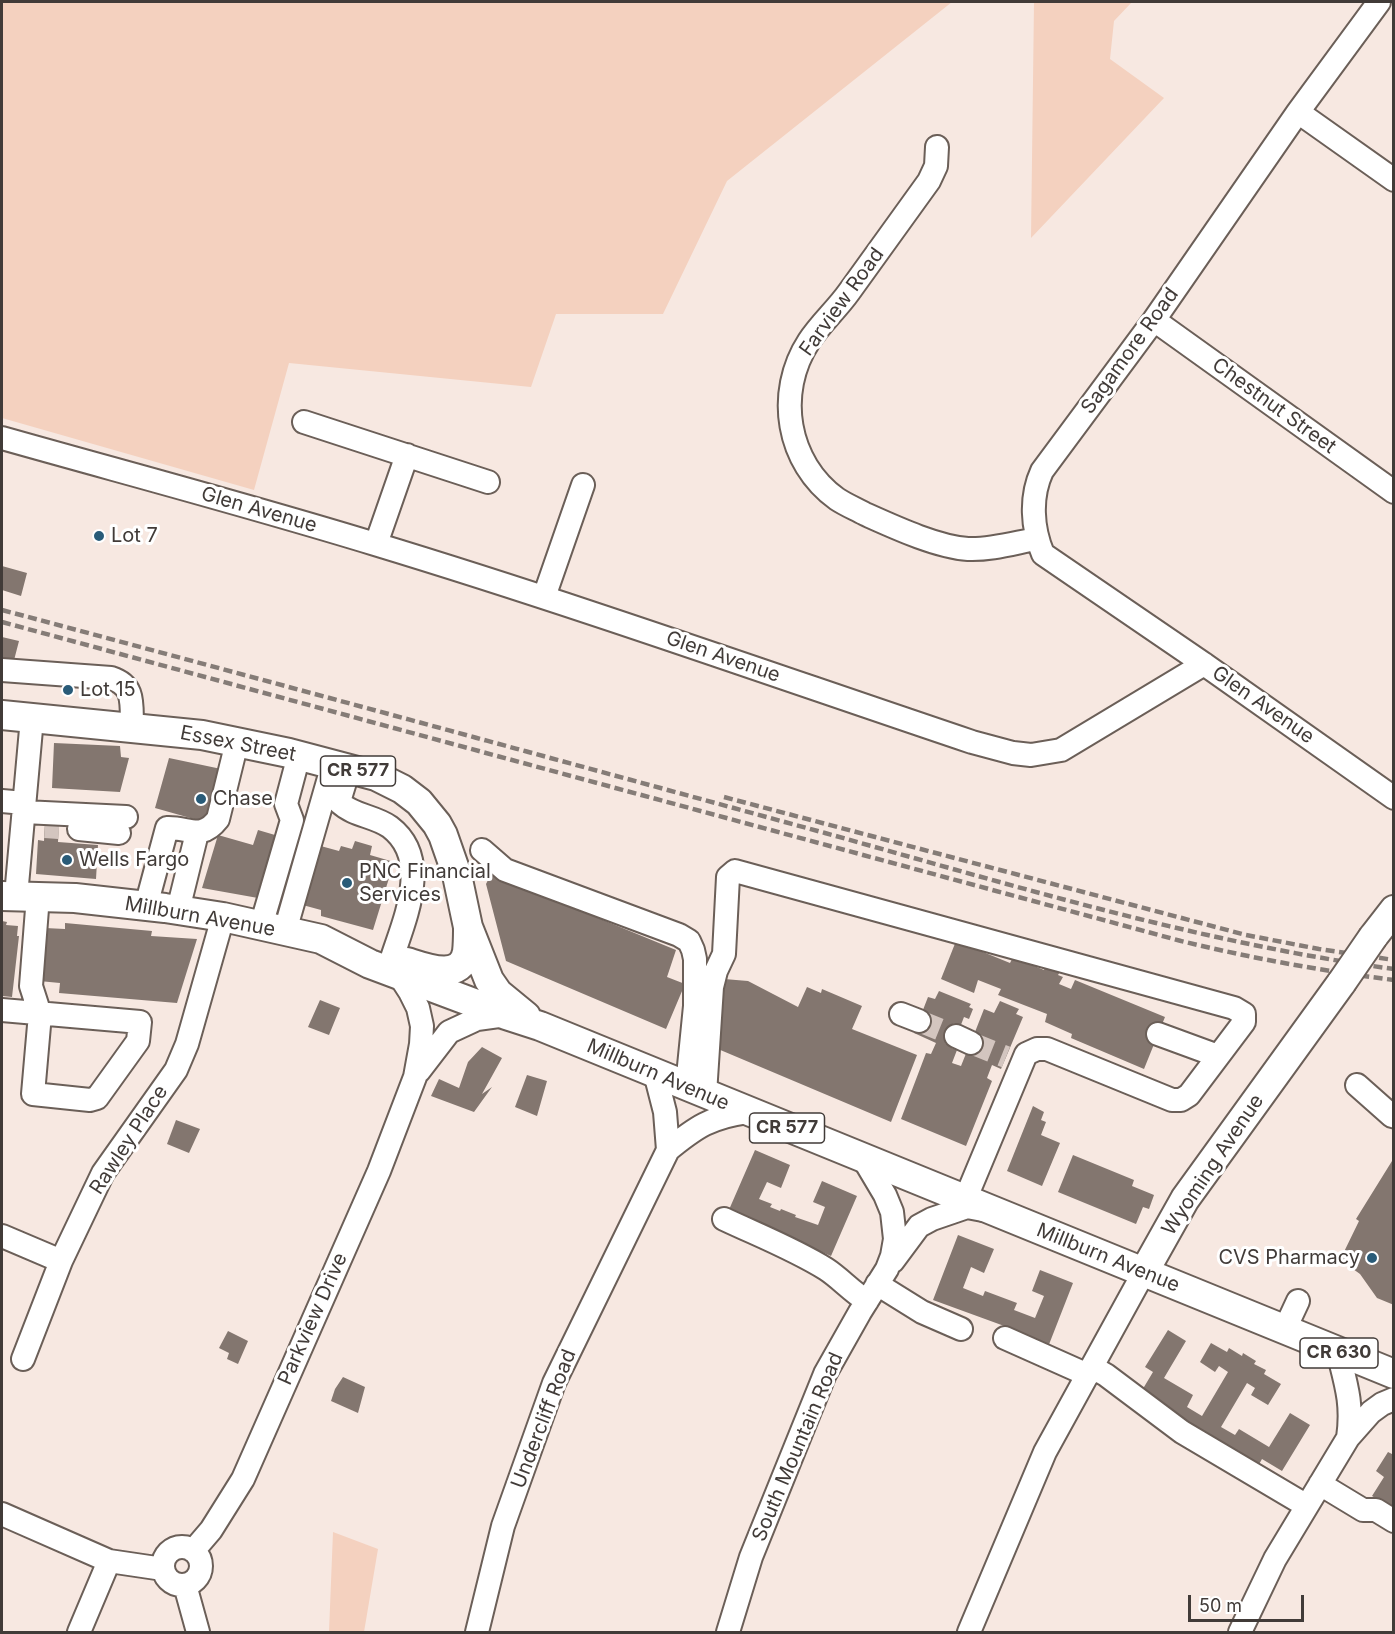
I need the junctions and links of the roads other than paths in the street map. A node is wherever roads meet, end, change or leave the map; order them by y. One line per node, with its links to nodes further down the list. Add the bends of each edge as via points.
1 (1379, 2): 2 (street, Sagamore Road)
2 (1298, 112): 4 (street); 5 (street, Sagamore Road)
3 (937, 147): 12 (street, Farview Road, via 936,166 929,181 804,350 790,391 793,438 808,471 831,494 900,529 968,549)
4 (1394, 180)
5 (1154, 320): 11 (street, Chestnut Street); 12 (street, Sagamore Road, via 1042,471 1034,497)
6 (304, 422): 8 (street)
7 (2, 438): 13 (street, Glen Avenue)
8 (407, 455): 9 (street); 13 (street)
9 (488, 482)
10 (583, 484): 14 (street)
11 (1394, 492)
12 (1036, 539): 15 (street, via 1043,554)
13 (376, 544): 14 (street, Glen Avenue)
14 (544, 597): 15 (street, Glen Avenue, via 983,745 1030,755 1061,750)
15 (1204, 664): 23 (street, Glen Avenue)
16 (2, 670): 19 (street, via 122,682 130,695)
17 (2, 715): 18 (main road, Essex Street / CR 577)
18 (32, 718): 19 (main road, Essex Street / CR 577); 25 (street)
19 (132, 728): 20 (main road, Essex Street / CR 577)
20 (237, 742): 21 (main road, Essex Street / CR 577); 26 (street, via 218,819 212,827)
21 (299, 755): 22 (main road, Essex Street / CR 577); 34 (street, via 286,804 291,820)
22 (341, 767): 33 (main road, Essex Street / CR 577, via 375,776 402,789 433,818 450,852); 34 (street); 35 (street, via 340,803 388,826 409,854 414,876)
23 (1394, 798)
24 (2, 801): 25 (street)
25 (35, 819): 25 (street, via 122,825); 28 (street)
26 (197, 833): 29 (street, via 167,828); 30 (street)
27 (482, 850): 45 (street, via 505,870 689,941 695,959)
28 (19, 896): 29 (main road, Millburn Avenue); 37 (street, via 31,986)
29 (146, 906): 30 (main road, Millburn Avenue)
30 (178, 910): 32 (main road, Millburn Avenue)
31 (1394, 910): 54 (main road, Wyoming Avenue, bridge, via 1185,1199)
32 (223, 917): 34 (main road, Millburn Avenue); 53 (street, Rawley Place, via 176,1070 103,1173)
33 (468, 927): 35 (main road, via 467,953 456,968 450,971); 39 (main road, Essex Street / CR 577, via 481,963 498,993)
34 (273, 928): 35 (main road, Millburn Avenue, via 321,939)
35 (396, 966): 38 (main road, Millburn Avenue / CR 577); 43 (street, Parkview Drive, via 418,1008 422,1026)
36 (2, 1010): 37 (street)
37 (40, 1014): 37 (street, via 33,1094 97,1098 138,1041 140,1022)
38 (506, 1016): 39 (main road, Millburn Avenue / CR 577); 43 (street, Parkview Drive, via 477,1019 449,1032)
39 (540, 1026): 42 (main road, Millburn Avenue / CR 577)
40 (1158, 1034): 41 (street)
41 (1218, 1056): 45 (street, via 1244,1022 1240,1011 735,871 728,877 724,954 712,987); 50 (street, via 1182,1100 1047,1049 1037,1049 1014,1061)
42 (655, 1073): 45 (main road, Millburn Avenue / CR 577); 48 (street, via 665,1112)
43 (415, 1077): 70 (street, Parkview Drive, via 379,1171 243,1479)
44 (1357, 1085): 47 (street)
45 (696, 1090): 46 (main road, Millburn Avenue / CR 577)
46 (747, 1112): 48 (street, Undercliff Road, via 714,1119); 49 (main road, Millburn Avenue / CR 577)
47 (1394, 1115)
48 (668, 1150): 76 (street, Undercliff Road, via 554,1383 503,1526)
49 (862, 1158): 50 (main road, Millburn Avenue / CR 577); 55 (street, South Mountain Road, via 885,1195 894,1221 894,1239)
50 (978, 1205): 54 (main road, Millburn Avenue / CR 577); 55 (street, South Mountain Road, via 919,1226)
51 (724, 1219): 55 (street, via 797,1252 828,1270 853,1293)
52 (2, 1236): 53 (street)
53 (61, 1261): 61 (street, Rawley Place)
54 (1144, 1272): 58 (main road, Millburn Avenue / CR 630); 62 (street, Wyoming Avenue)
55 (877, 1285): 57 (street, via 922,1312); 77 (street, South Mountain Road, via 825,1374 751,1557)
56 (1298, 1301): 58 (street)
57 (961, 1329)
58 (1284, 1331): 60 (main road, Millburn Avenue / CR 630)
59 (1005, 1338): 62 (street)
60 (1338, 1352): 63 (main road, Millburn Avenue / CR 630); 65 (street, via 1352,1416)
61 (23, 1359)
62 (1090, 1371): 67 (street, via 1182,1432); 78 (street, Wyoming Avenue, via 1045,1452)
63 (1394, 1374)
64 (1394, 1399): 65 (street, via 1371,1412)
65 (1348, 1438): 66 (street)
66 (1320, 1484): 67 (street); 69 (street, via 1364,1510 1376,1510)
67 (1307, 1506): 79 (street, via 1275,1559)
68 (2, 1514): 71 (street)
69 (1394, 1521)
70 (193, 1551): 72 (street, via 175,1549 166,1557); 73 (street, via 201,1568 196,1579)
71 (109, 1562): 72 (street); 74 (street)
72 (163, 1569): 73 (street, via 168,1580)
73 (185, 1585): 75 (street)
74 (79, 1632)
75 (198, 1632)
76 (477, 1632)
77 (729, 1632)
78 (969, 1632)
79 (1240, 1632)

